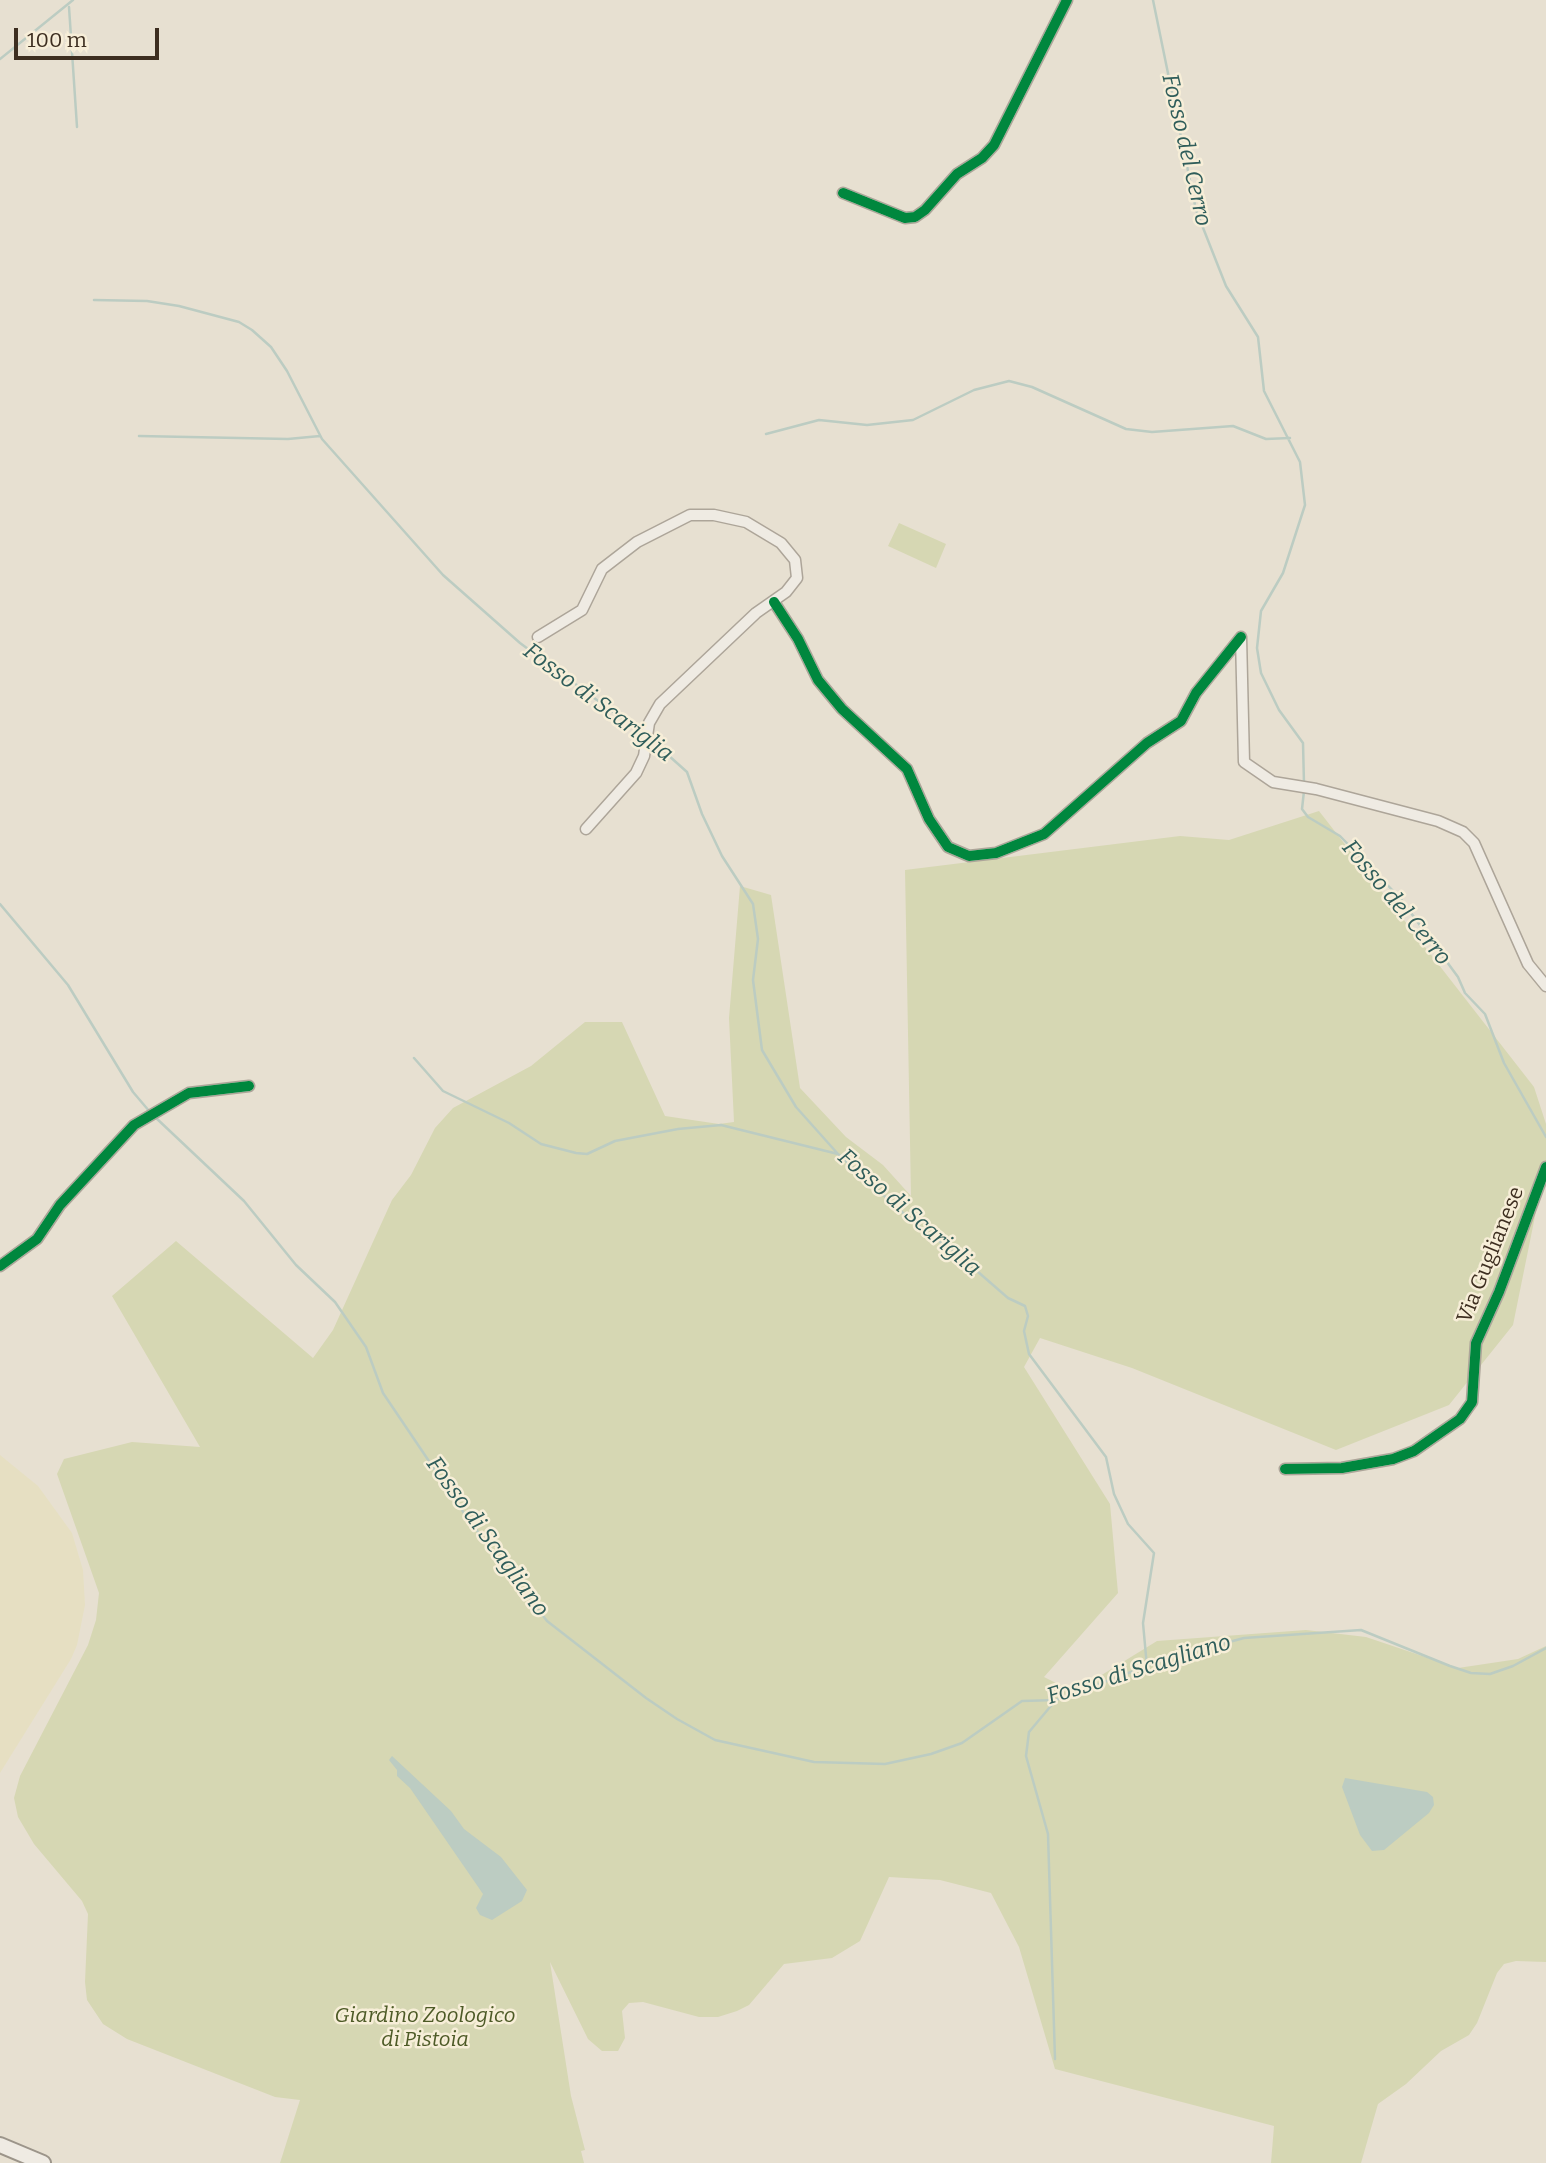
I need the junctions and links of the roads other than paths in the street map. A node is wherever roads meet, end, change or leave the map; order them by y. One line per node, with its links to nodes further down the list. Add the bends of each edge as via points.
1 (1067, 0): 2 (street, via 994,145 957,174 925,210 905,218)
2 (843, 193)
3 (774, 602): 4 (street, via 797,578 789,551 746,522 690,515 637,542 602,569 582,610); 5 (street, via 669,693 649,723 636,773); 6 (street, via 818,680 842,709 907,769 929,819 948,847 969,856 996,853 1044,834 1147,743 1181,722 1196,694 1241,637 1244,762 1273,782 1438,821 1463,832 1474,843 1528,964)
4 (538, 637)
5 (586, 829)
6 (1546, 986)
7 (249, 1086): 9 (street, via 189,1093 134,1125 60,1205 37,1239)
8 (1546, 1167): 10 (street, Via Guglianese, via 1476,1343 1472,1402 1460,1419 1414,1451 1394,1459 1342,1468)
9 (0, 1266)
10 (1285, 1469)
11 (0, 2145): 12 (main road)
12 (43, 2163)

